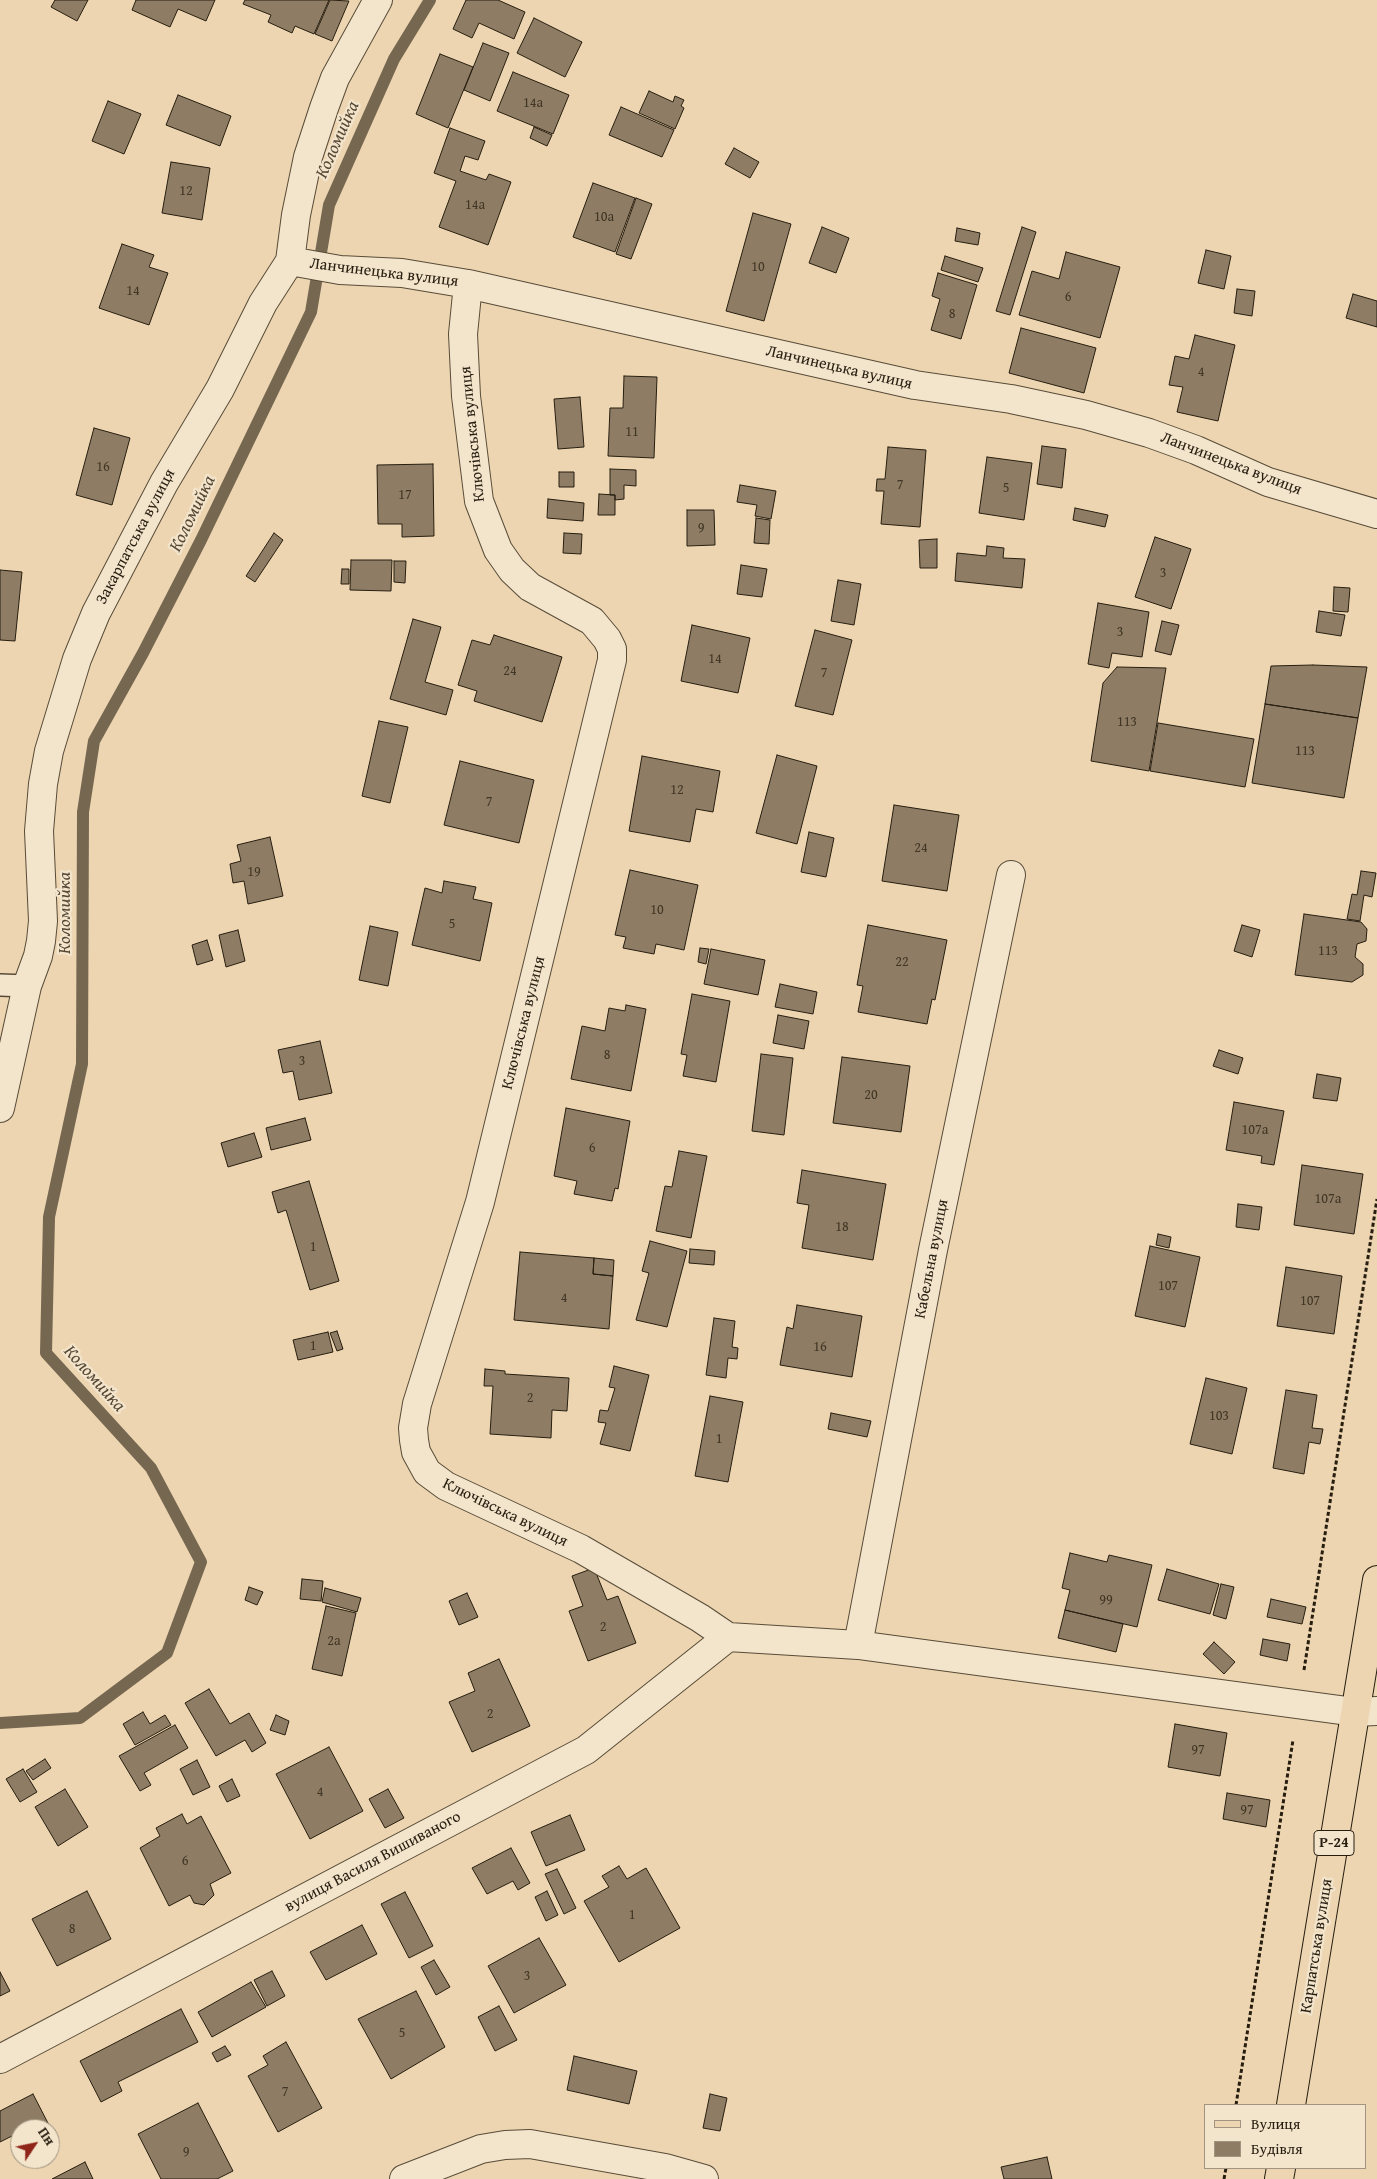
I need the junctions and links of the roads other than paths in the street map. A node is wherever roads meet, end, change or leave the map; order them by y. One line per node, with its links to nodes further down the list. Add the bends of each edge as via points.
1 (378, 0): 2 (street, Закарпатська вулиця, via 336,78 308,157 296,215)
2 (297, 262): 3 (street, Ланчинецька вулиця); 7 (street, Закарпатська вулиця, via 263,303 220,389 164,483 96,613 77,659 49,751 43,784 39,831 43,922 38,956)
3 (468, 284): 4 (street, Ланчинецька вулиця, via 915,385 1011,399 1086,415 1150,433 1268,482); 10 (street, Ключівська вулиця, via 463,334 466,396 479,502 498,550 512,570 530,587 592,622 608,639 612,660 480,1202 417,1404 414,1440 421,1462 446,1486 581,1549)
4 (1377, 514)
5 (1011, 875): 11 (street, Кабельна вулиця, via 935,1240)
6 (0, 985): 7 (lane)
7 (27, 986): 8 (street, Закарпатська вулиця)
8 (0, 1108)
9 (1377, 1580): 12 (main road, Карпатська вулиця / Р-24)
10 (728, 1637): 11 (street); 13 (street, вулиця Василя Вишиваного, via 586,1750)
11 (858, 1645): 12 (street)
12 (1366, 1712): 14 (main road, Карпатська вулиця / Р-24)
13 (0, 2059)
14 (1291, 2104)
15 (669, 2175): 16 (street, via 554,2147 521,2144 481,2149); 17 (street)
16 (404, 2179)
17 (704, 2179)

